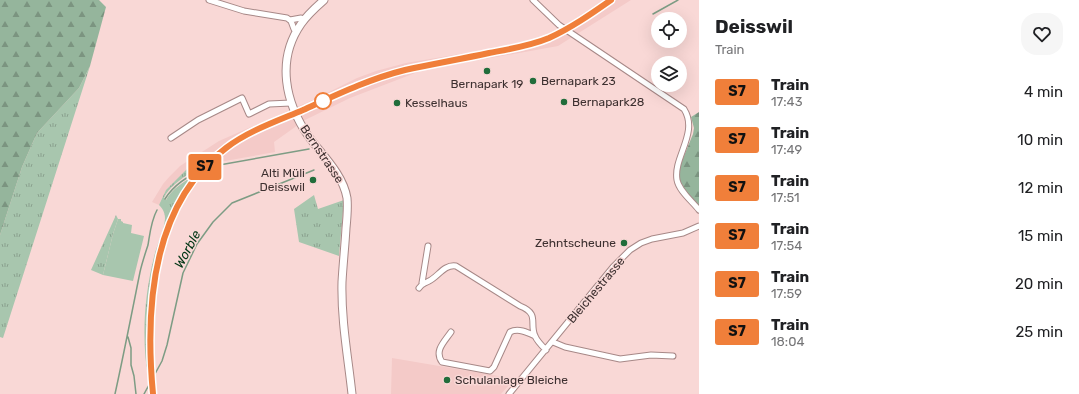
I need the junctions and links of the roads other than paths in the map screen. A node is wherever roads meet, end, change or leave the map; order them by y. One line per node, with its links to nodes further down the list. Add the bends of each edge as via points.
1 (209, 0): 4 (street, via 244,11)
2 (324, 0): 5 (main road, Bernstrasse)
3 (533, 0): 9 (street, via 559,25 689,114 693,131 677,180 681,189)
4 (290, 20): 5 (street); 6 (street)
5 (305, 20): 6 (main road, Bernstrasse)
6 (296, 31): 7 (main road, Bernstrasse, via 285,67)
7 (291, 103): 8 (street, via 269,104 249,114 242,98 213,111); 19 (main road, Bernstrasse, via 303,128 337,174 346,193 342,300)
8 (171, 138)
9 (699, 210)
10 (699, 226): 16 (street, Bleichestrasse, via 647,240 630,250 613,267)
11 (428, 246): 12 (street)
12 (422, 283): 13 (street); 15 (street, via 429,282 449,266 456,266 528,309)
13 (419, 288)
14 (451, 332): 15 (street, via 439,351 442,362 490,371 510,332 524,331)
15 (535, 336): 17 (street)
16 (553, 342): 17 (street, Bleichestrasse); 18 (street, via 620,359 651,355)
17 (546, 350): 20 (street, Bleichestrasse)
18 (674, 356)
19 (352, 394)
20 (509, 394)

